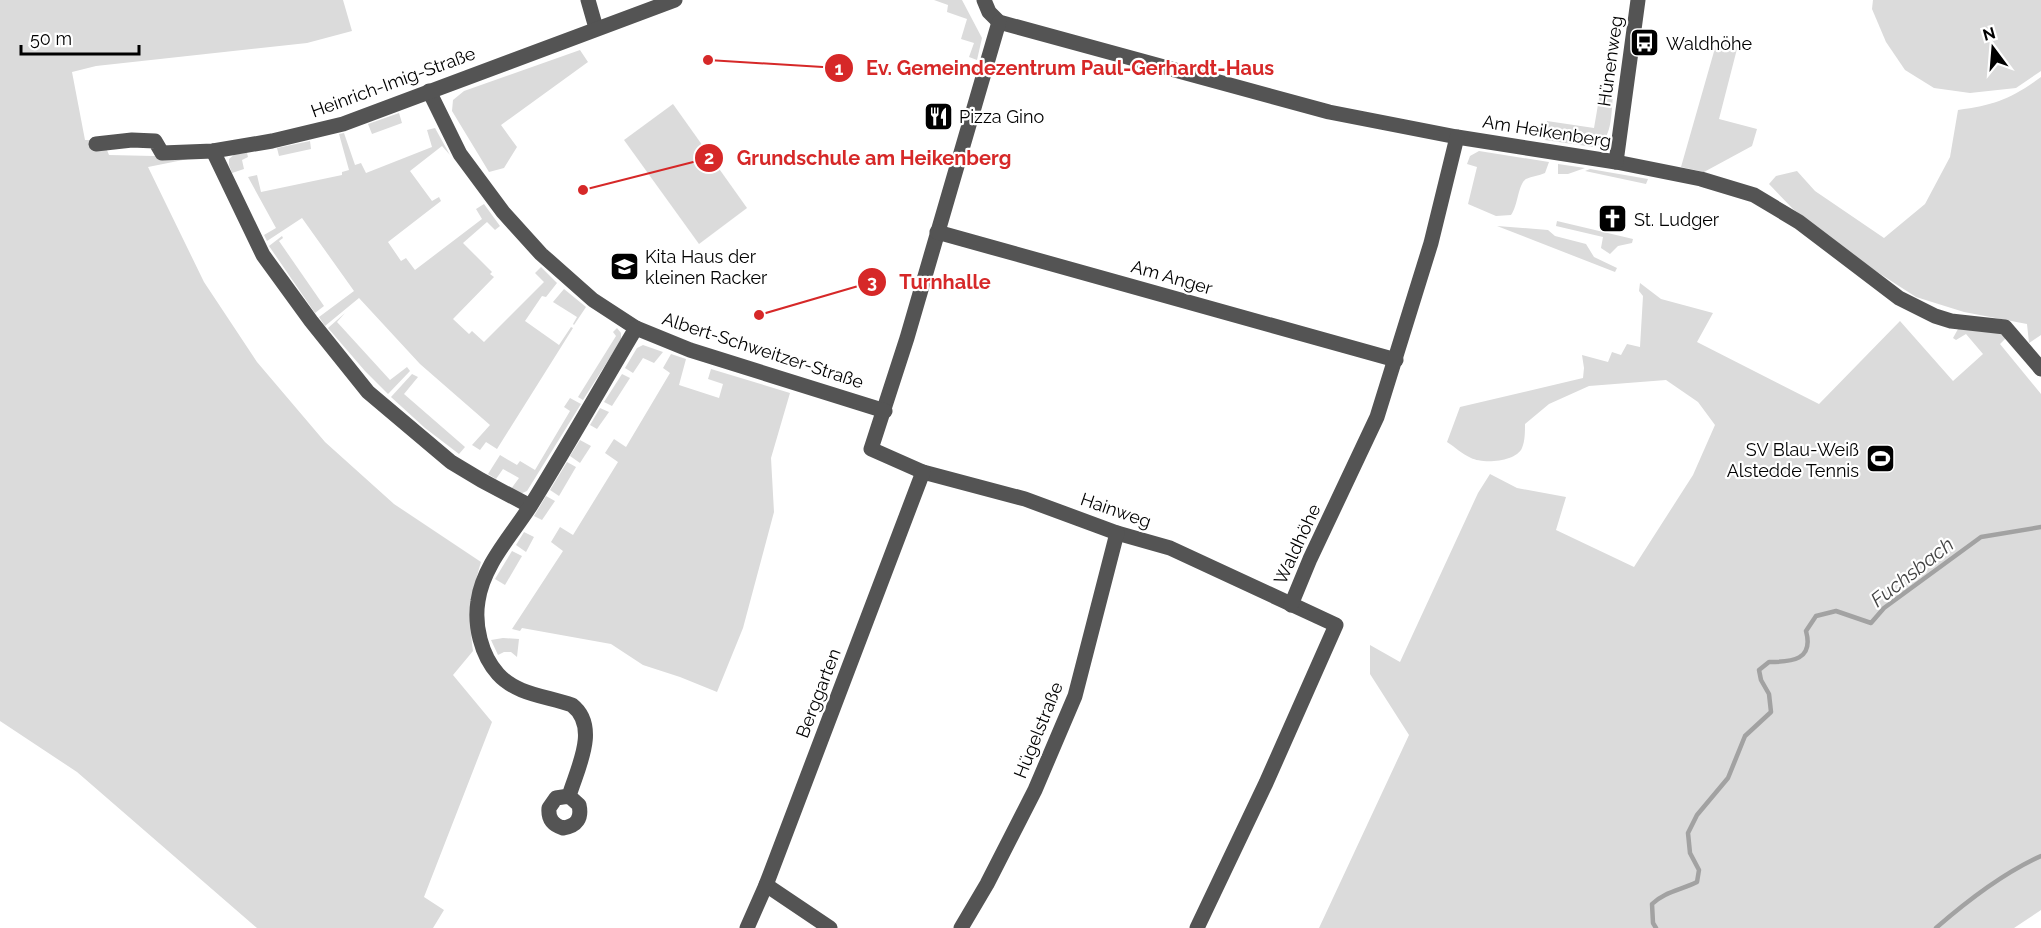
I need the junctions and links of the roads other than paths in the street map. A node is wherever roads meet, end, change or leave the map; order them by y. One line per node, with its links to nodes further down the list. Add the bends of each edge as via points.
1 (588, 0): 6 (street)
2 (675, 0): 6 (street, Heinrich-Imig-Straße)
3 (984, 0): 5 (street)
4 (1638, 0): 11 (street, Hünenweg)
5 (999, 22): 8 (street, Am Heikenberg, via 1329,112); 12 (street)
6 (596, 28): 7 (street, Heinrich-Imig-Straße)
7 (429, 91): 10 (street, Heinrich-Imig-Straße, via 343,124); 13 (street, Albert-Schweitzer-Straße, via 460,154 508,218 567,278)
8 (1457, 137): 11 (street, Am Heikenberg); 14 (street, Waldhöhe)
9 (96, 144): 10 (street, Heinrich-Imig-Straße, via 155,141 162,153)
10 (213, 151): 18 (street, via 263,255 368,392 451,462)
11 (1616, 162): 15 (street, Am Heikenberg, via 1701,179 1754,195 1799,222 1899,297 1935,316 2006,327)
12 (937, 232): 14 (street, Am Anger); 16 (street)
13 (636, 328): 16 (street, Albert-Schweitzer-Straße, via 690,350); 18 (street)
14 (1396, 360): 20 (street, Waldhöhe, via 1365,446)
15 (2041, 369)
16 (885, 411): 17 (street, via 872,449)
17 (923, 472): 19 (street, Hainweg, via 1025,499); 22 (street, Berggarten)
18 (530, 506): 21 (street, via 491,565 478,601 479,635 489,661 511,685 572,705 585,719 586,738)
19 (1117, 533): 20 (street, Hainweg, via 1170,548); 25 (street, Hügelstraße, via 1075,696 1035,790)
20 (1291, 605): 26 (street, Waldhöhe, via 1336,625)
21 (569, 796)
22 (766, 885): 23 (street, Berggarten); 24 (street)
23 (747, 928)
24 (830, 928)
25 (961, 928)
26 (1197, 928)

